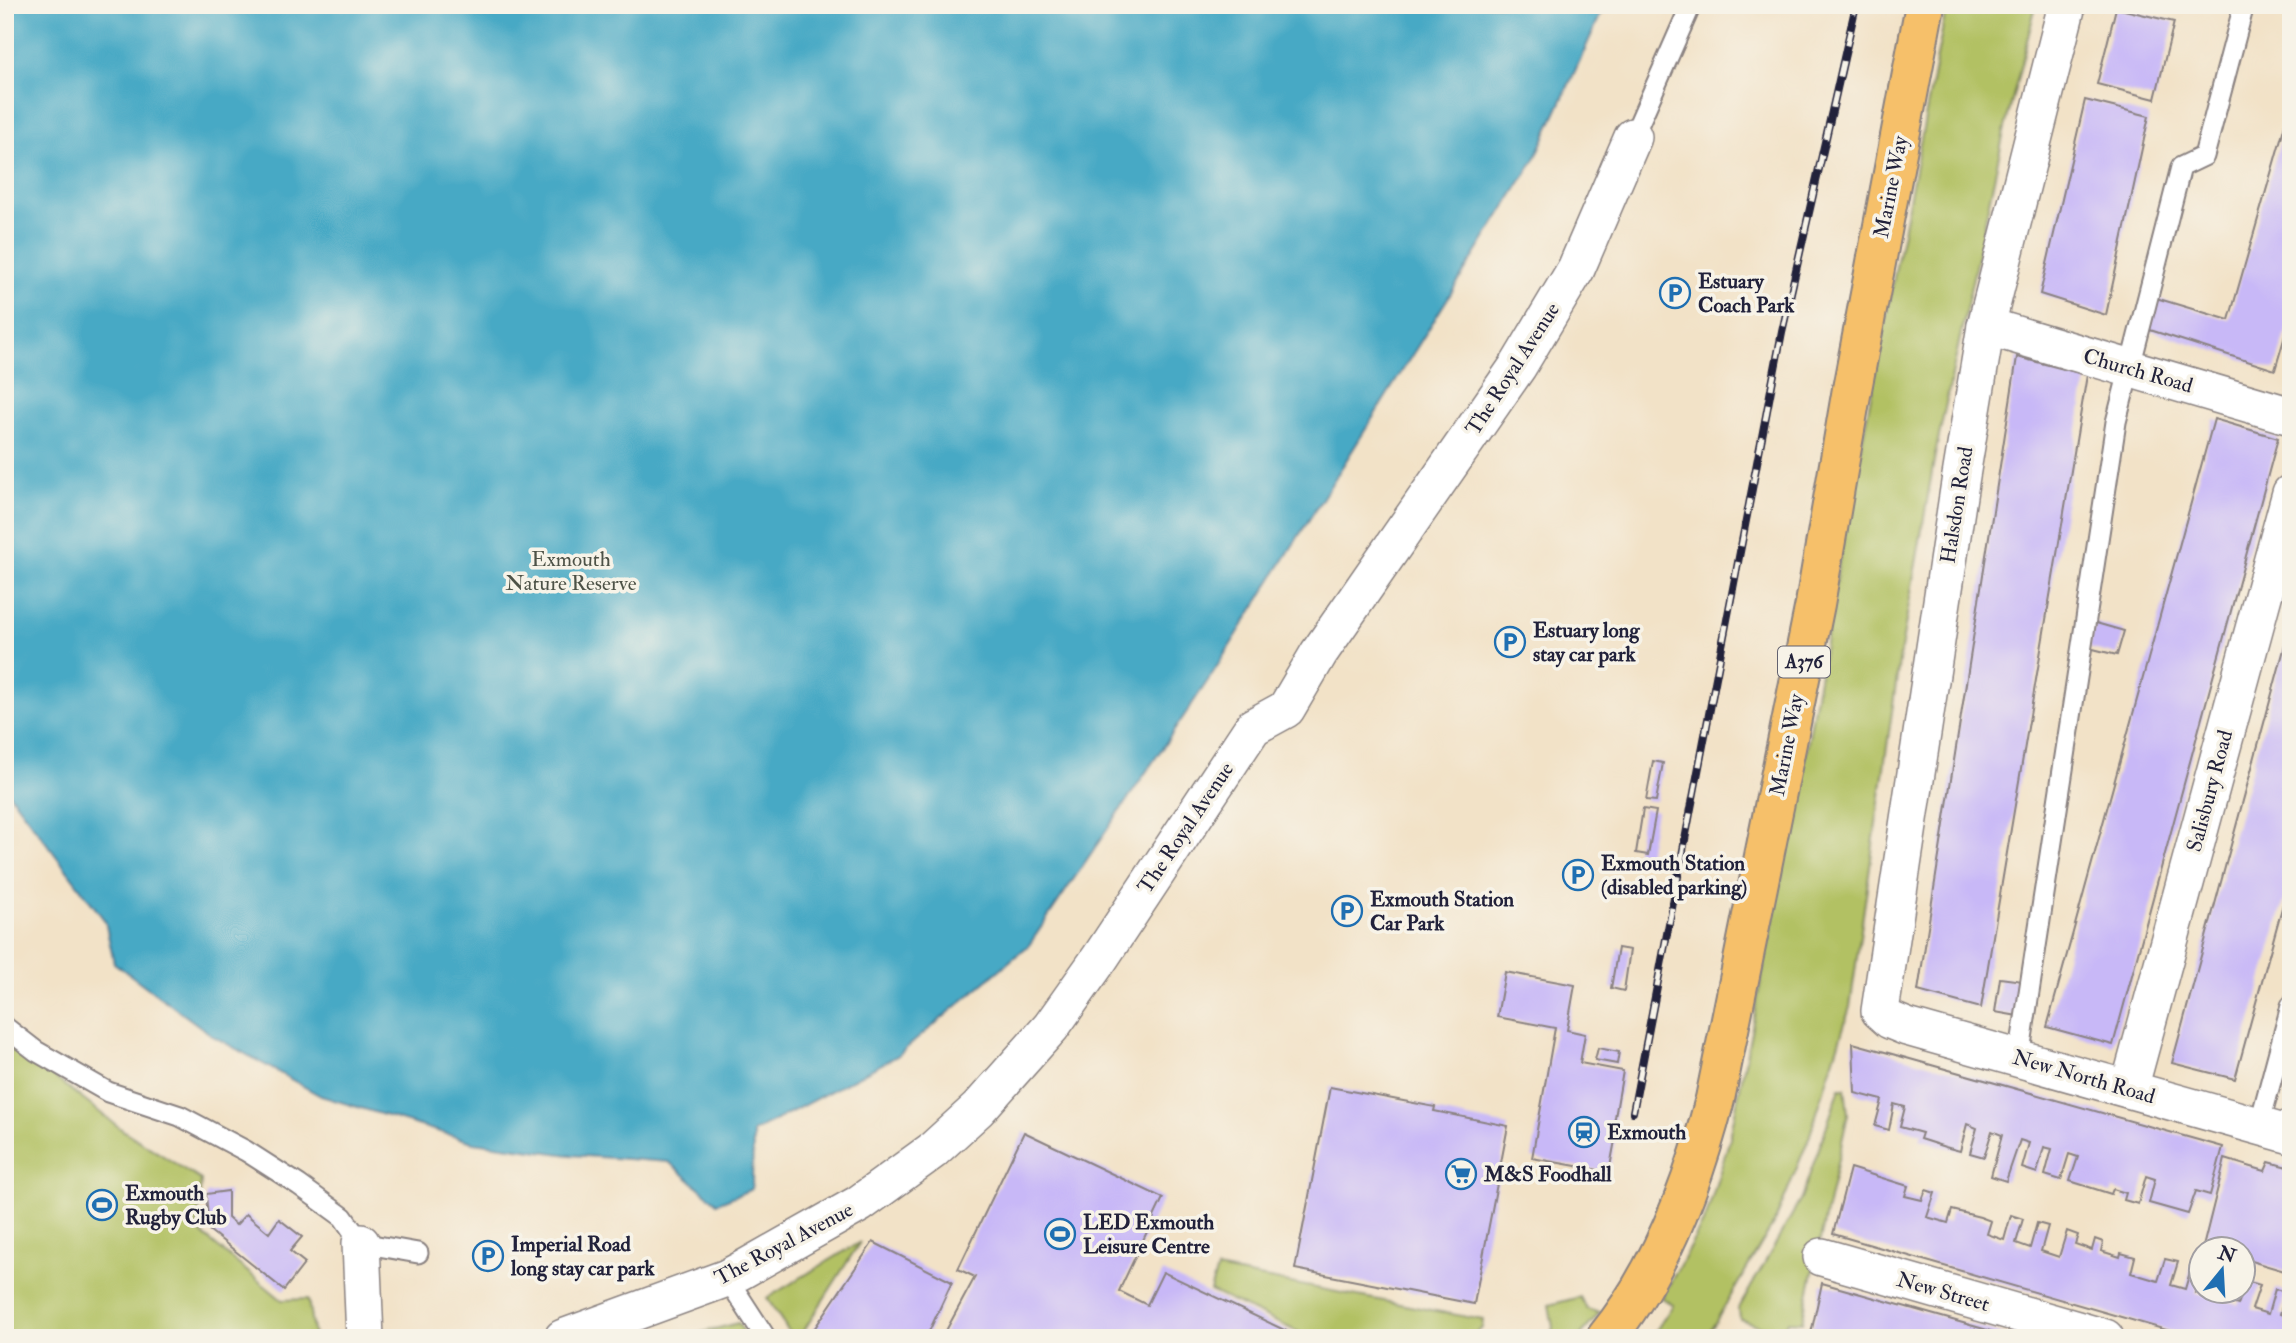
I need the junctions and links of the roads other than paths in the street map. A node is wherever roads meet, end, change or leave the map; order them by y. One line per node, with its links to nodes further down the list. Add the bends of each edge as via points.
1 (1691, 5): 5 (lane)
2 (1925, 5): 23 (highway, Marine Way / A376, via 1815,604 1702,1151 1653,1267)
3 (2067, 5): 6 (street, Halsdon Road)
4 (2244, 5): 7 (lane, via 2204,156 2181,167)
5 (1633, 137): 19 (street, The Royal Avenue, via 1576,269 1518,366 1319,653 1286,709 1253,727 1051,1027 978,1109 932,1151 859,1204)
6 (1986, 326): 7 (street, Church Road); 11 (street, Halsdon Road)
7 (2130, 369): 8 (street, Church Road); 13 (lane, via 2116,422)
8 (2291, 416)
9 (2291, 493): 14 (street, Salisbury Road)
10 (2291, 1006): 15 (lane)
11 (1880, 1011): 13 (street, New North Road, via 1907,1027)
12 (5, 1027): 16 (lane, via 36,1051 108,1092 180,1116 246,1150 343,1217)
13 (2019, 1058): 14 (street, New North Road)
14 (2129, 1089): 15 (street, New North Road)
15 (2275, 1131)
16 (361, 1243): 17 (lane); 20 (street)
17 (418, 1253)
18 (1822, 1257): 24 (street, New Street)
19 (727, 1278): 21 (street, The Royal Avenue); 22 (lane)
20 (365, 1338)
21 (562, 1338)
22 (766, 1338)
23 (1606, 1338)
24 (2105, 1338)

